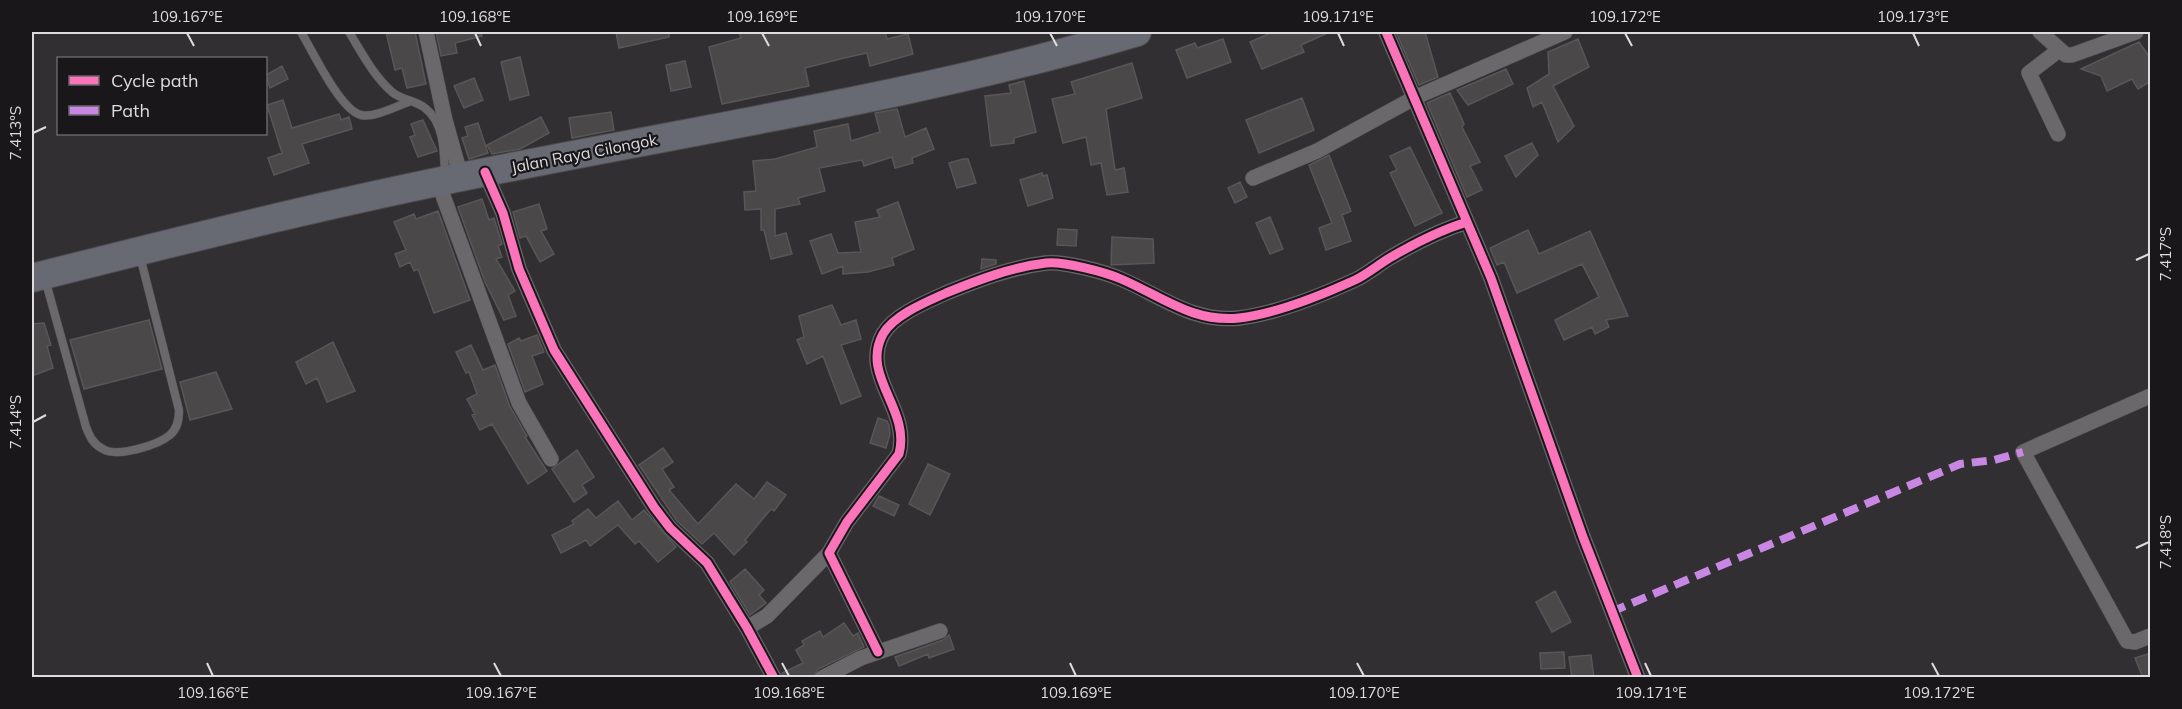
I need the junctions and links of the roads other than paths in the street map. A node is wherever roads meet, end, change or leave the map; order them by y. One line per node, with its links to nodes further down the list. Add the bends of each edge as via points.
1 (301, 32): 13 (lane, via 339,95 359,114 368,115)
2 (349, 32): 13 (lane, via 373,72 393,93)
3 (426, 32): 15 (street)
4 (1137, 32): 15 (highway, Jalan Raya Cilongok, via 1069,52 830,106)
5 (1386, 32): 12 (street)
6 (1565, 32): 12 (street)
7 (2040, 32): 11 (street)
8 (2136, 32): 11 (street, via 2072,55)
9 (2143, 32): 10 (street)
10 (2151, 35)
11 (2059, 50): 14 (street, via 2029,74)
12 (1416, 97): 16 (street, via 1317,151); 17 (street)
13 (411, 101): 15 (lane, via 424,107 438,126)
14 (2058, 134)
15 (458, 178): 18 (highway, Jalan Raya Cilongok); 21 (street, via 519,403); 23 (street, via 503,213 519,269 554,350 635,481 670,528 707,563)
16 (1253, 178)
17 (1467, 222): 22 (street, via 1441,230 1356,279 1240,318 1214,319 1182,310 1120,278 1048,263 977,280 939,296 897,319 884,331 876,349 878,371 895,407 902,444 892,466 847,522); 29 (street)
18 (138, 252): 19 (highway, Jalan Raya Cilongok); 19 (lane, via 179,420 169,437 124,453 105,451 89,435)
19 (38, 276)
20 (2151, 396): 25 (street, via 2023,452 2127,641)
21 (551, 459)
22 (829, 553): 23 (street, via 767,616); 26 (street)
23 (747, 628): 27 (street)
24 (940, 631): 26 (street)
25 (2151, 636)
26 (878, 652): 28 (street)
27 (774, 678)
28 (822, 678)
29 (1638, 678)

